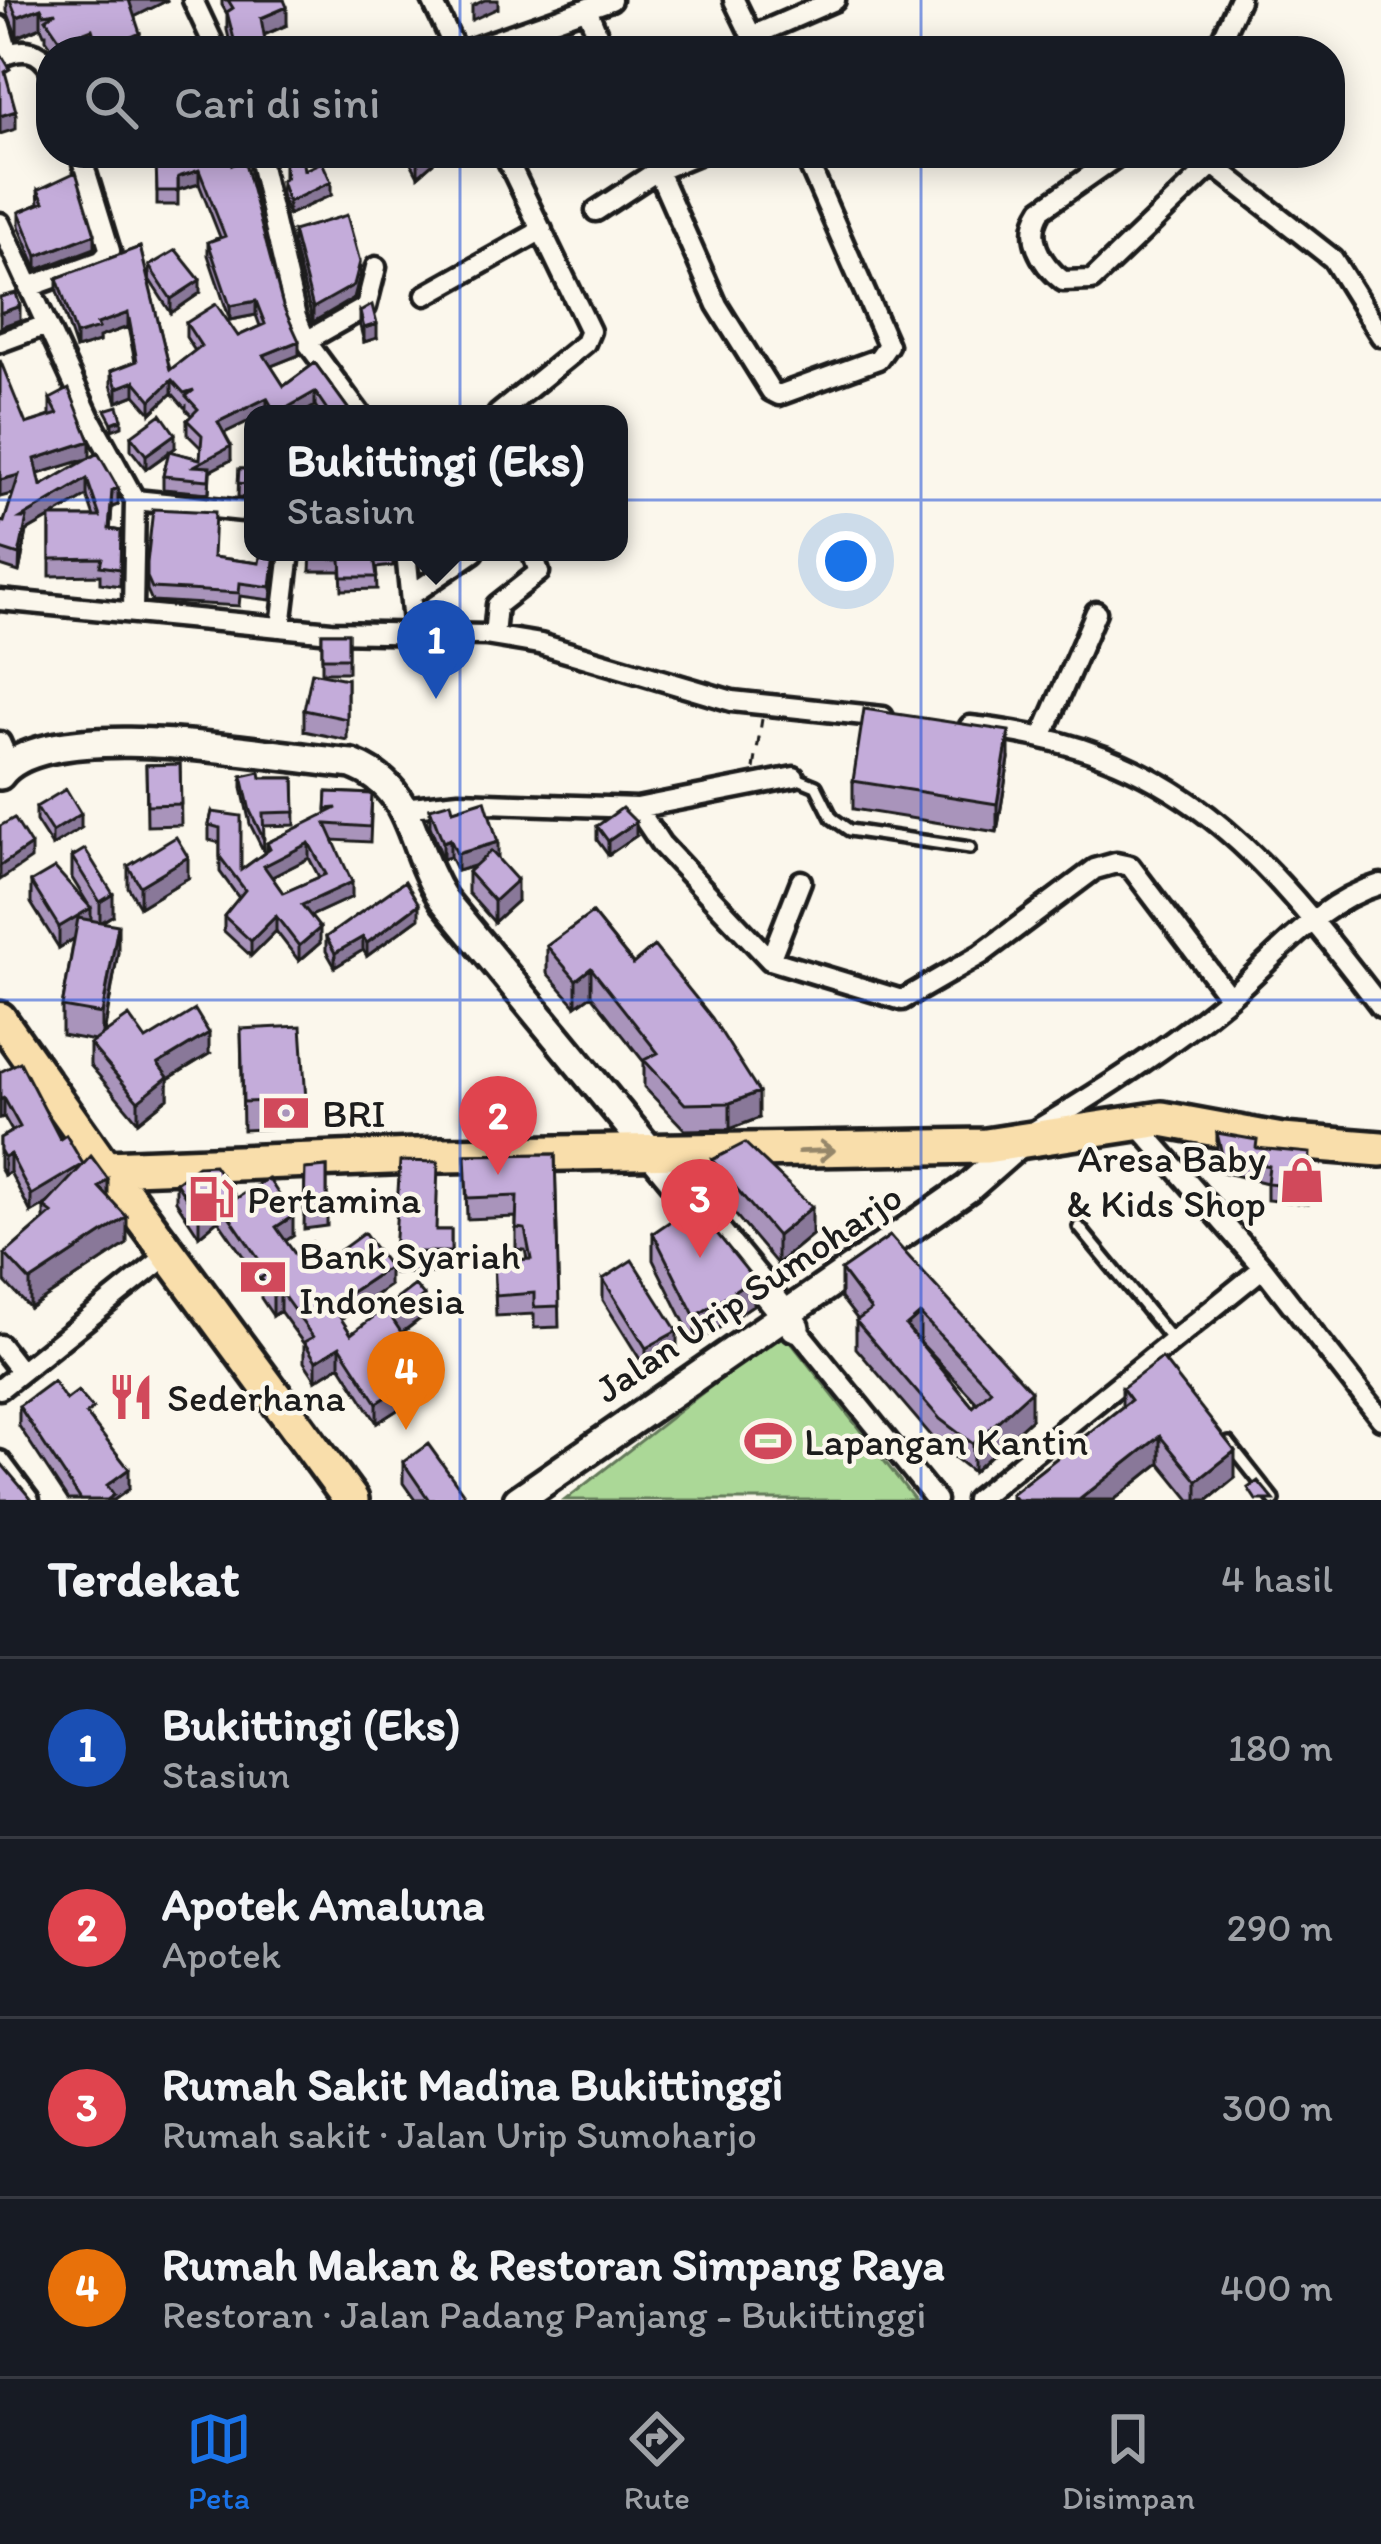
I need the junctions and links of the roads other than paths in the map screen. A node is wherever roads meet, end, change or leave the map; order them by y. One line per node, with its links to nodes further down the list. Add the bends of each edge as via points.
1 (193, 0): 9 (street)
2 (432, 0): 10 (street)
3 (611, 0): 7 (street)
4 (734, 0): 13 (street)
5 (835, 0): 14 (street)
6 (1240, 0): 15 (street)
7 (587, 9): 11 (street); 12 (street)
8 (0, 26): 16 (street)
9 (204, 36)
10 (452, 36)
11 (505, 36)
12 (598, 36)
13 (751, 36)
14 (770, 36)
15 (1223, 36)
16 (4, 56): 17 (street)
17 (36, 56)
18 (85, 168): 31 (street, via 110,251)
19 (261, 168): 36 (street)
20 (511, 168): 28 (street)
21 (646, 168): 27 (street)
22 (656, 168): 23 (street, via 726,320 771,391 787,394 878,359 888,345)
23 (811, 168)
24 (1101, 168): 25 (street, via 1034,220 1037,250 1063,281 1092,280)
25 (1197, 168)
26 (1215, 168): 34 (street, via 1334,259)
27 (596, 211)
28 (542, 230): 32 (street); 38 (street, via 589,338)
29 (2, 231): 31 (street)
30 (376, 267): 36 (street, via 366,307)
31 (29, 287): 33 (street)
32 (426, 295)
33 (46, 325): 35 (street); 39 (street)
34 (1381, 336)
35 (0, 341)
36 (306, 341): 37 (street)
37 (353, 405)
38 (509, 405)
39 (135, 500): 40 (street); 47 (street)
40 (244, 511)
41 (289, 561): 49 (street)
42 (408, 561): 45 (street)
43 (461, 561): 45 (street)
44 (535, 561): 51 (street, via 539,572 497,605)
45 (414, 593): 50 (street)
46 (0, 600): 47 (street)
47 (133, 610): 49 (street)
48 (1096, 612): 54 (street)
49 (281, 627): 50 (street)
50 (414, 633): 51 (street)
51 (494, 636): 52 (street, via 764,705)
52 (907, 719)
53 (948, 724): 54 (street)
54 (1042, 737): 62 (street, via 1159,779 1253,853)
55 (3, 764): 57 (street, via 95,739 352,764 380,774)
56 (794, 778): 58 (street); 59 (lane, via 816,786 832,818 849,830)
57 (401, 808): 58 (street); 70 (street, via 443,899)
58 (638, 808): 63 (street, via 661,844)
59 (970, 848)
60 (802, 881): 63 (street)
61 (1381, 884): 62 (street)
62 (1311, 919): 64 (street); 65 (street)
63 (770, 960): 64 (street, via 879,997 911,999 1116,862 1130,866)
64 (1229, 997): 68 (street, via 1140,1067)
65 (1381, 1006)
66 (0, 1018): 71 (main road, via 21,1064)
67 (1134, 1121): 68 (highway); 69 (highway); 74 (street)
68 (1018, 1144): 70 (highway, one-way to 68); 75 (street, Jalan Urip Sumoharjo)
69 (1381, 1149)
70 (658, 1155): 71 (highway); 75 (street)
71 (106, 1168): 73 (highway)
72 (1079, 1228): 77 (lane)
73 (170, 1253): 78 (street); 85 (highway)
74 (1263, 1268): 77 (street); 81 (street)
75 (789, 1320): 86 (street, Jalan Urip Sumoharjo); 87 (street)
76 (0, 1345): 78 (street)
77 (1165, 1347): 79 (lane); 88 (street)
78 (21, 1372): 80 (street)
79 (1172, 1372)
80 (0, 1390)
81 (1381, 1419)
82 (1216, 1426): 89 (lane)
83 (0, 1461): 84 (street)
84 (29, 1500)
85 (351, 1500)
86 (518, 1500)
87 (936, 1500)
88 (976, 1500)
89 (1274, 1500)

